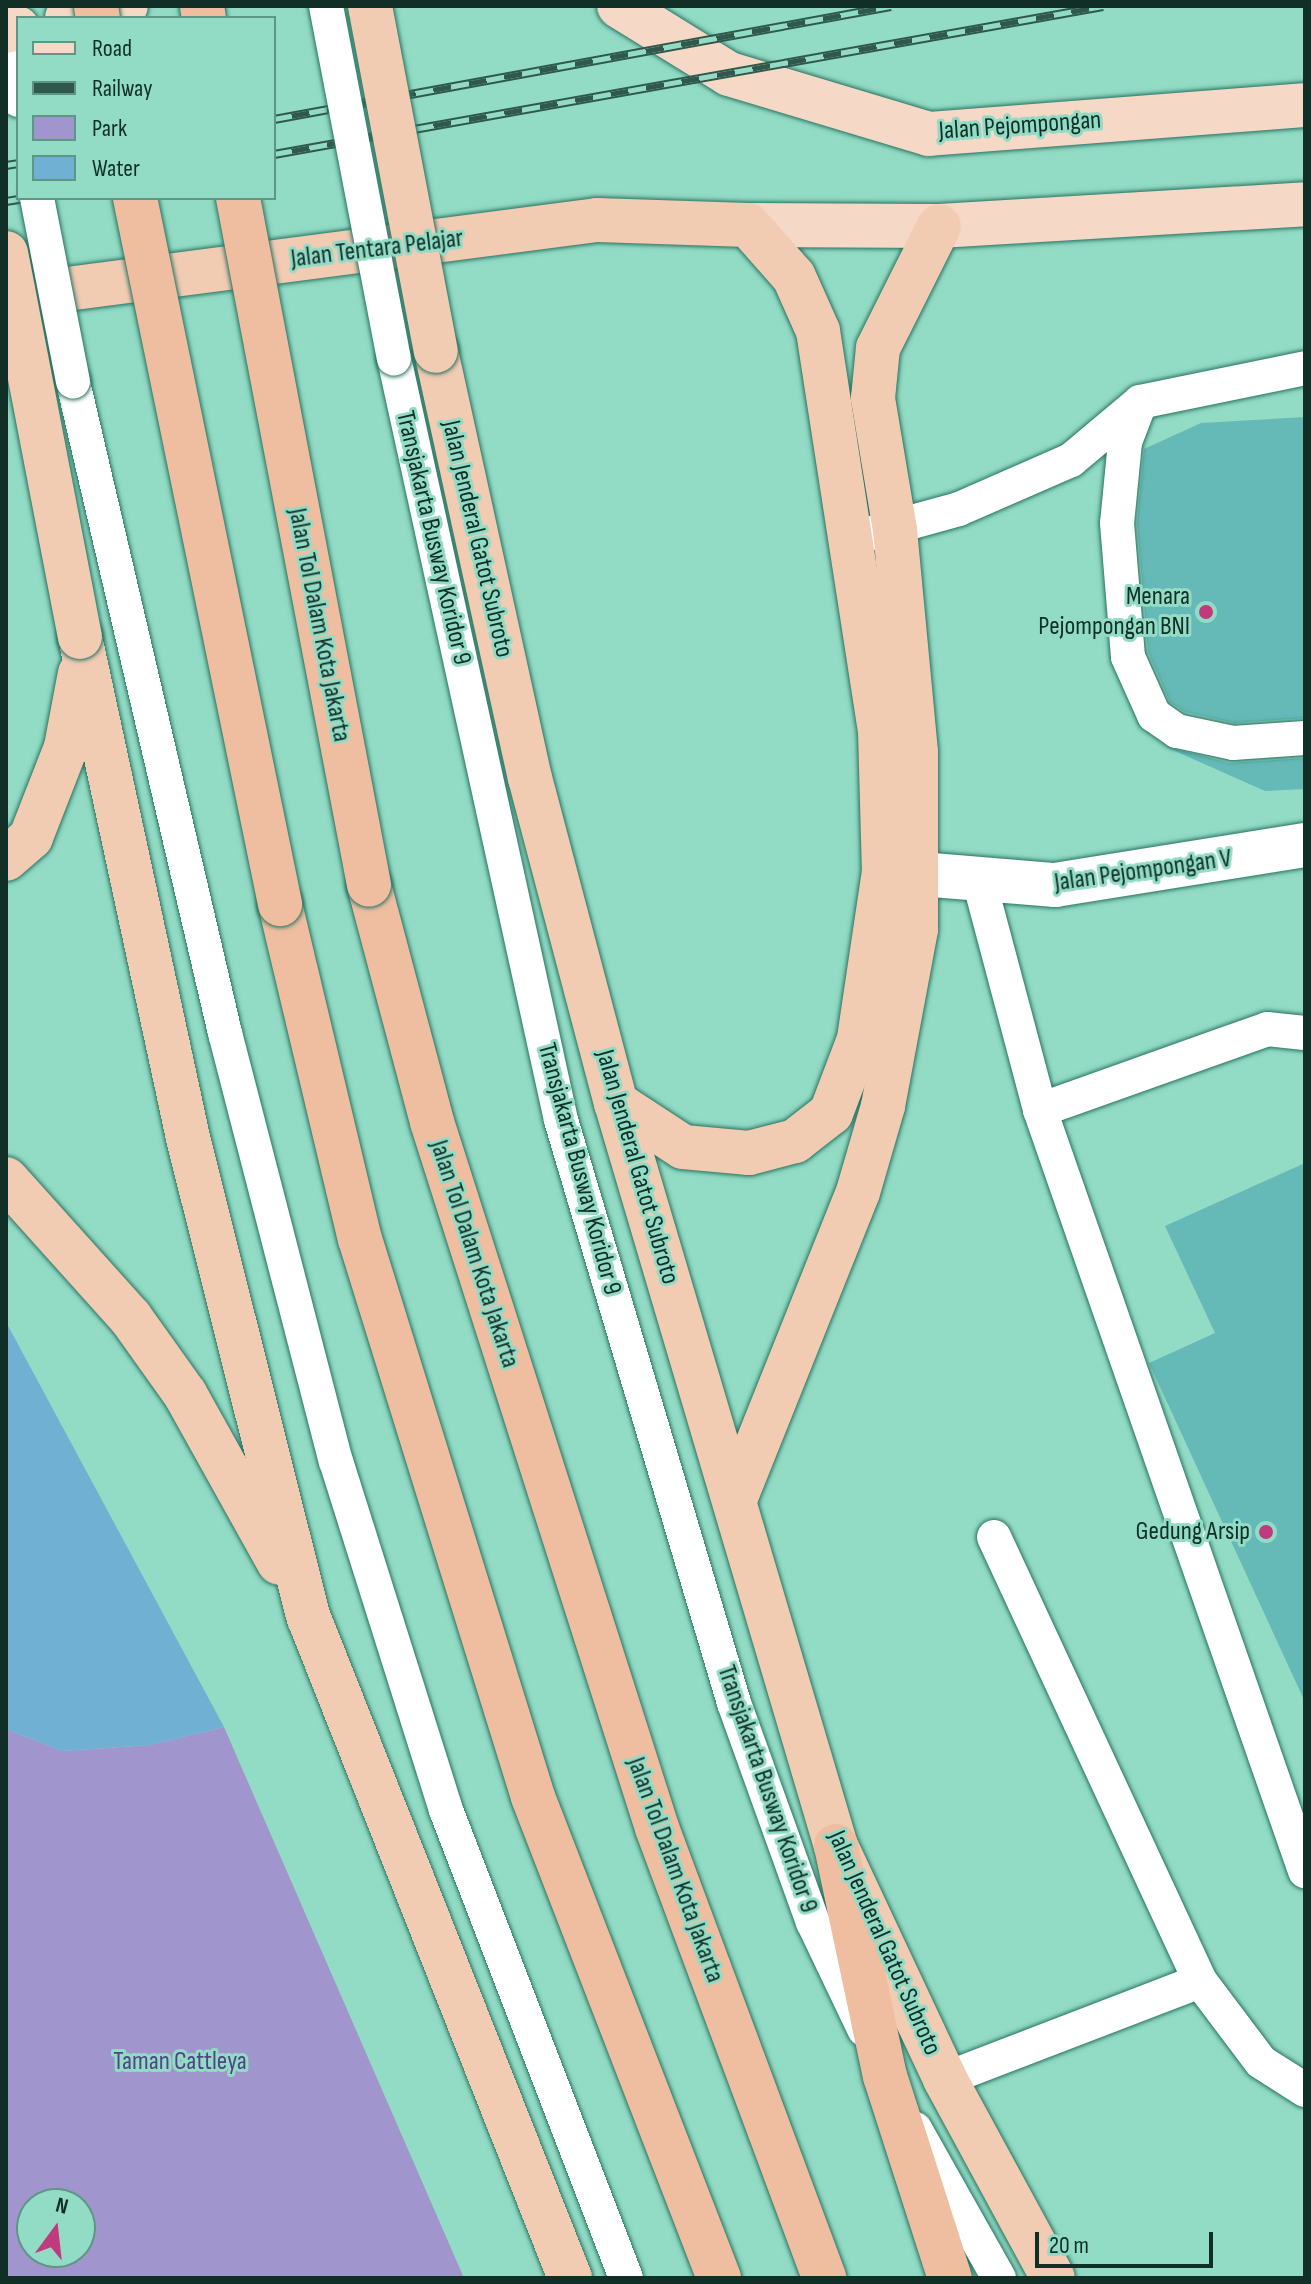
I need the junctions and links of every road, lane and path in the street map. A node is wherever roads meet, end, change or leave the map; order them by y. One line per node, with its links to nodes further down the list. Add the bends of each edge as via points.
1 (126, 6): 5 (main road)
2 (326, 6): 37 (lane, Transjakarta Busway Koridor 9, bridge, via 394,358 561,1120 734,1703 813,1922)
3 (370, 6): 28 (highway, Jalan Jenderal Gatot Subroto, bridge, via 436,351 530,778)
4 (619, 6): 8 (main road, Jalan Pejompongan, via 729,74 929,134)
5 (77, 16)
6 (6, 39): 7 (lane)
7 (16, 90)
8 (1305, 105)
9 (37, 200): 41 (lane, bridge, via 73,382 225,1033 336,1461 446,1810)
10 (135, 200): 42 (highway, bridge, via 280,904 360,1239 533,1797)
11 (238, 200): 43 (highway, Jalan Tol Dalam Kota Jakarta, bridge, via 369,885 432,1122 652,1814)
12 (1305, 204): 14 (main road)
13 (748, 225): 14 (main road); 16 (highway, Jalan Tentara Pelajar, via 597,220); 20 (highway, via 794,277 818,331)
14 (939, 226): 19 (highway, via 878,348 873,398)
15 (6, 253): 21 (highway, bridge)
16 (6, 297)
17 (1305, 368): 18 (lane)
18 (1140, 402): 19 (lane, via 1071,460); 22 (lane, via 1125,442 1117,523 1128,657 1154,715 1177,731 1233,743)
19 (895, 530): 20 (lane); 25 (highway)
20 (850, 535): 25 (highway)
21 (82, 644): 24 (highway, via 66,747 31,837); 33 (highway, via 188,1138)
22 (1305, 738)
23 (1305, 845): 26 (street, Jalan Pejompongan V, via 1131,878)
24 (6, 859)
25 (902, 874): 26 (street, Jalan Pejompongan V); 28 (highway, via 859,1039 831,1113 795,1141 749,1153 683,1147); 31 (highway, via 883,1106 858,1192)
26 (980, 884): 29 (lane)
27 (1305, 1033): 29 (lane, via 1267,1029)
28 (616, 1103): 31 (highway, Jalan Jenderal Gatot Subroto)
29 (1040, 1110): 35 (lane)
30 (6, 1179): 33 (highway, via 130,1317 185,1394)
31 (736, 1497): 34 (highway, Jalan Jenderal Gatot Subroto)
32 (994, 1537): 36 (lane)
33 (309, 1618): 40 (highway)
34 (836, 1846): 37 (highway); 38 (highway, Jalan Jenderal Gatot Subroto)
35 (1305, 1871)
36 (1200, 1981): 38 (lane); 39 (lane, via 1261,2062)
37 (885, 2076): 44 (highway); 45 (lane, Transjakarta Busway Koridor 9)
38 (945, 2079): 46 (highway, Jalan Jenderal Gatot Subroto)
39 (1305, 2090)
40 (570, 2278)
41 (626, 2278)
42 (719, 2278)
43 (824, 2278)
44 (950, 2278)
45 (999, 2278)
46 (1053, 2278)

